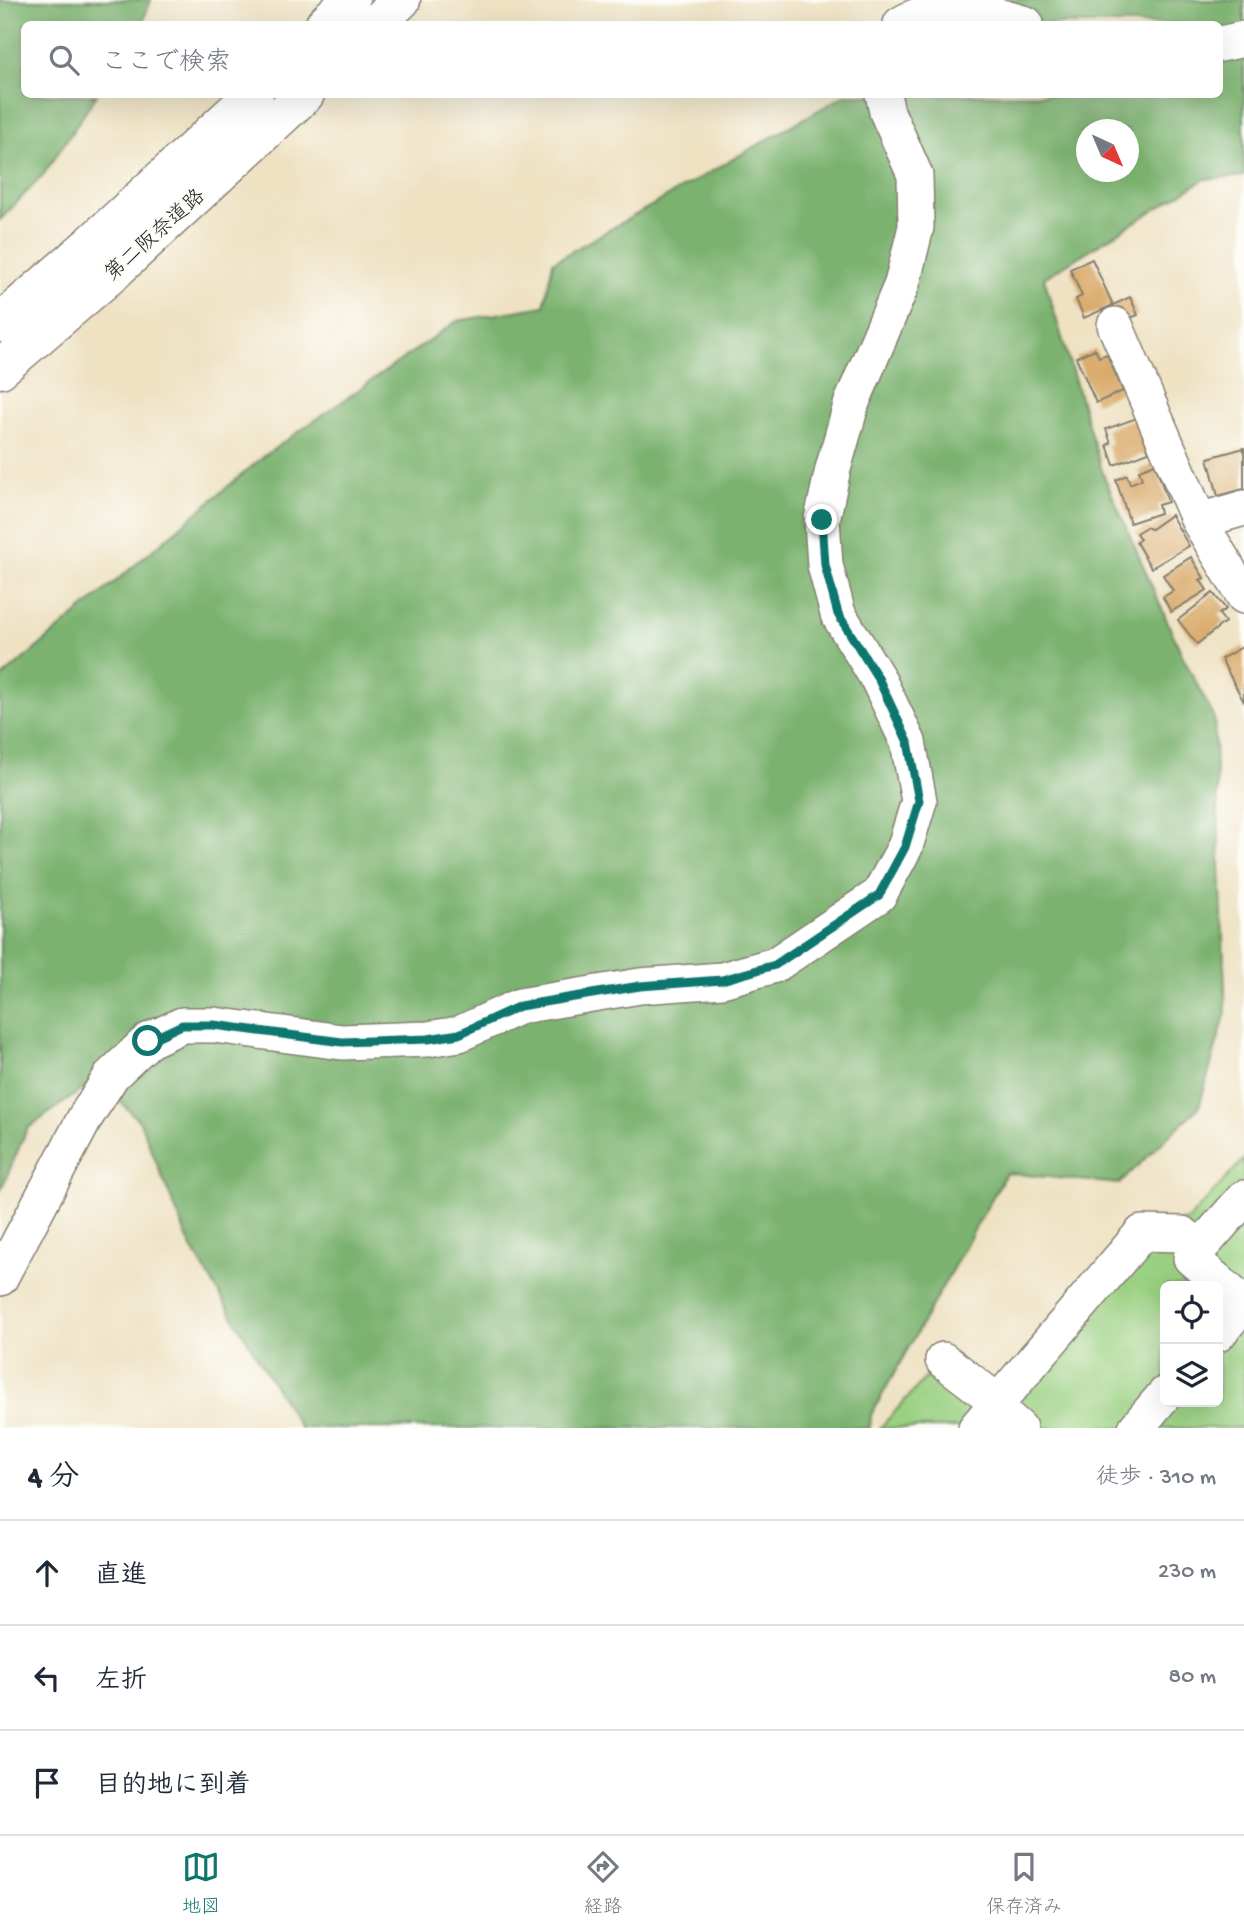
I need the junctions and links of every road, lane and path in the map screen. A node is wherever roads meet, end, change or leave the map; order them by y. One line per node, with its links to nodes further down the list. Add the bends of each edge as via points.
1 (350, 0): 3 (highway)
2 (401, 0): 4 (highway)
3 (328, 21)
4 (379, 21)
5 (906, 21): 6 (street, via 918,14 954,8)
6 (1016, 21)
7 (1244, 38): 8 (street)
8 (1223, 43)
9 (250, 98): 12 (highway, 第二阪奈道路)
10 (301, 98): 14 (highway, 第二阪奈道路, via 111,274)
11 (884, 98): 20 (street, via 915,175 916,227 902,284 852,402 822,520 825,565 838,614 878,678 908,742 919,801 905,847 879,895 775,965 722,980 640,986 520,1006 482,1024 428,1039 342,1042 182,1025 148,1041 112,1076)
12 (0, 323)
13 (1115, 325): 16 (street)
14 (0, 369)
15 (1244, 508): 16 (street)
16 (1199, 522): 17 (street)
17 (1244, 596)
18 (1244, 1198): 19 (street)
19 (1200, 1248): 21 (street, via 1191,1258); 25 (street, via 1182,1234 1142,1234)
20 (0, 1278)
21 (1244, 1304): 22 (street)
22 (1223, 1328)
23 (943, 1360): 25 (street)
24 (1160, 1400): 26 (street)
25 (997, 1416)
26 (1136, 1428)

